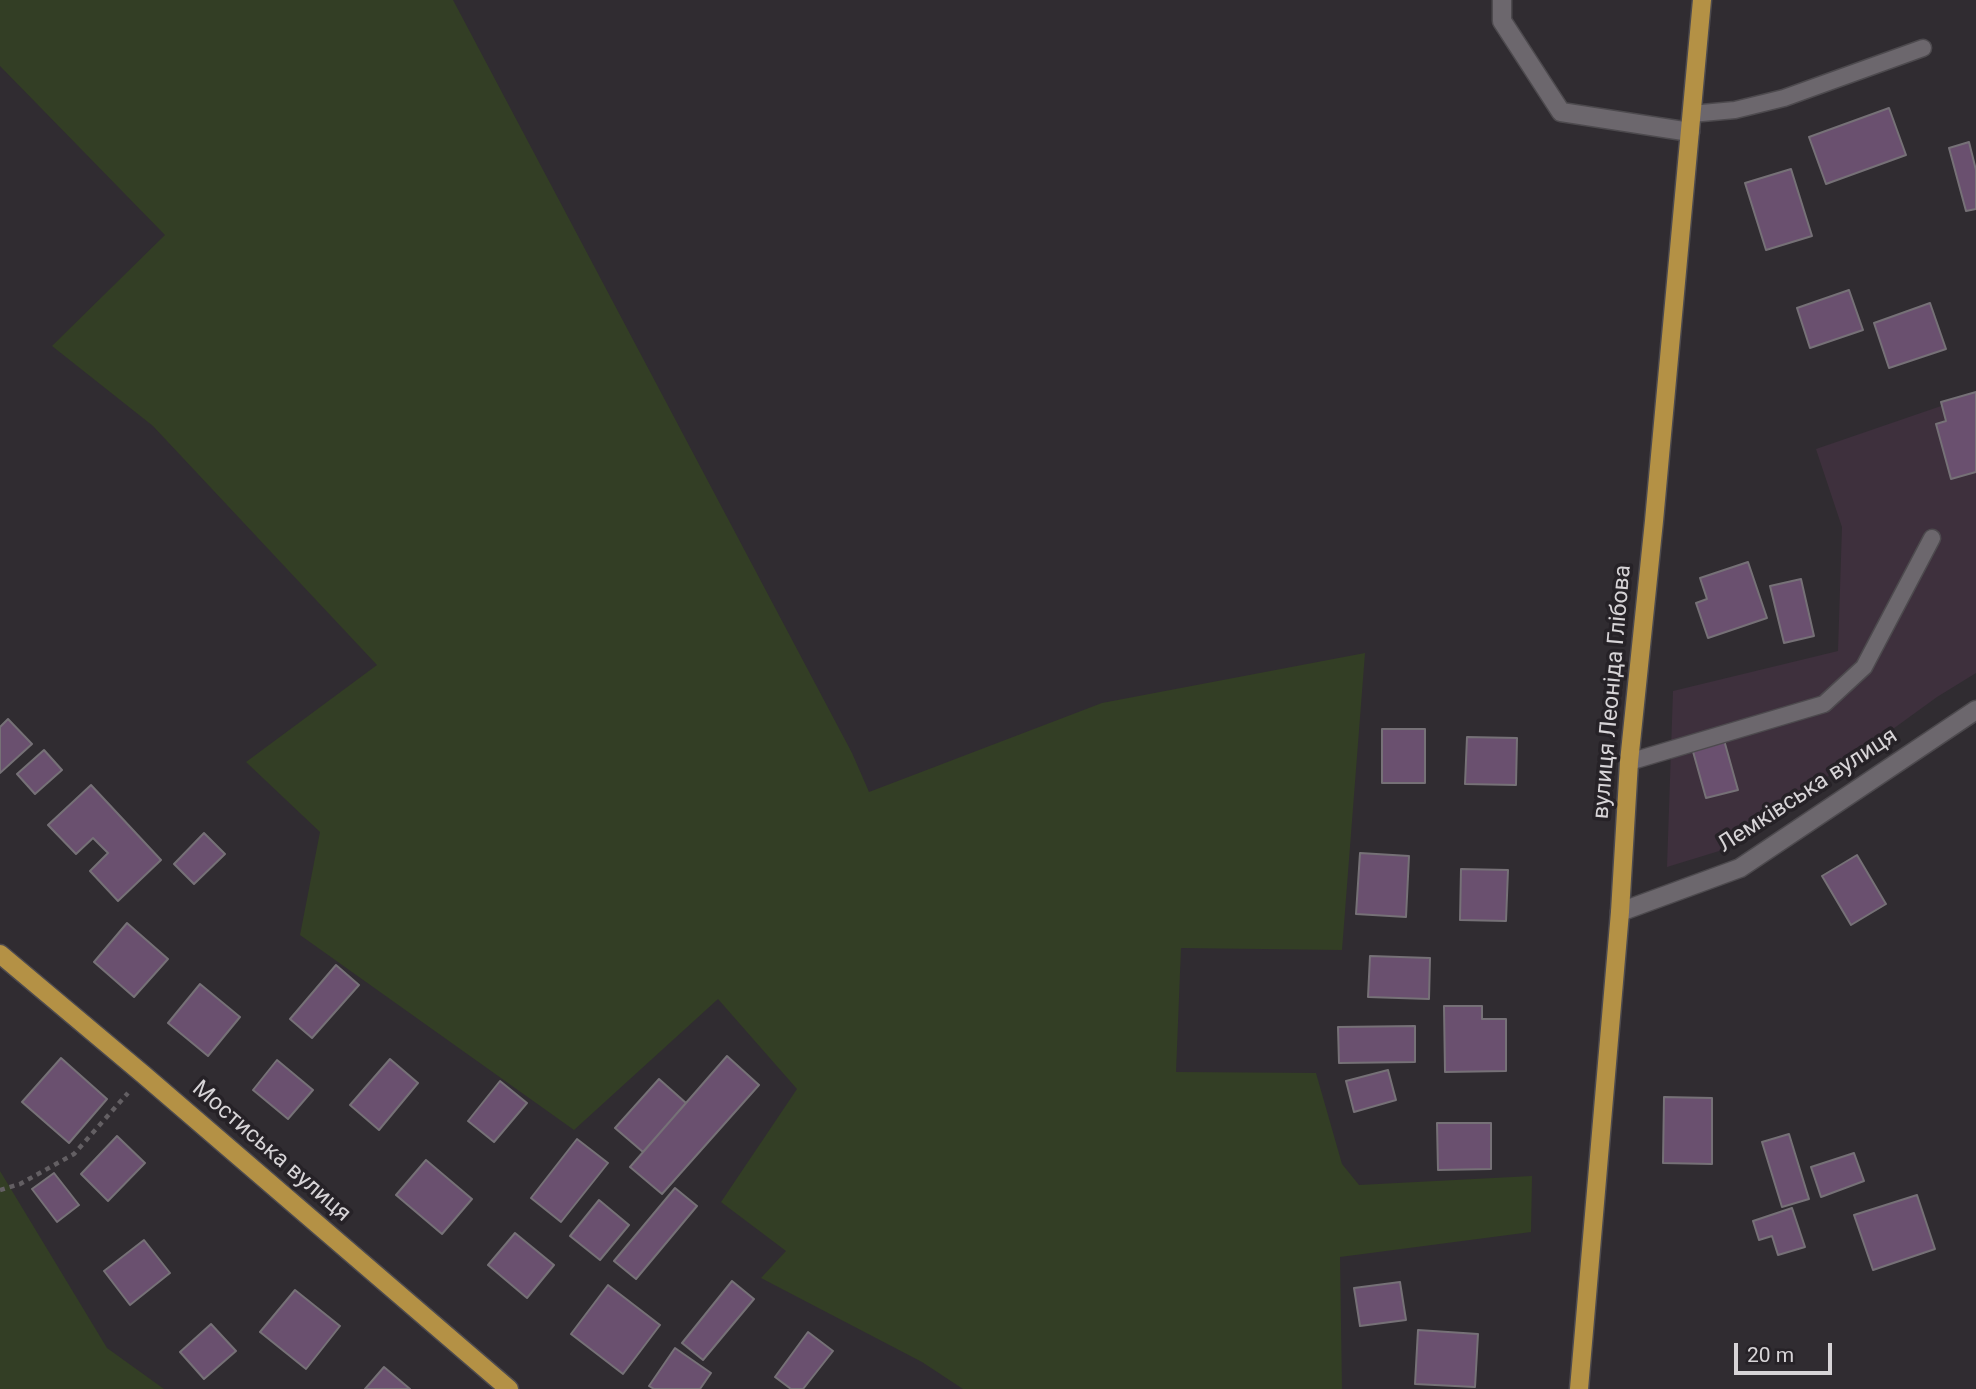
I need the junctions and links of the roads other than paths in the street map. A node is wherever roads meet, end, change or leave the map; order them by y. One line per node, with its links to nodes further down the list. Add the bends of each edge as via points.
1 (1502, 0): 4 (street, via 1502,21 1561,112)
2 (1702, 0): 4 (main road, вулиця Леоніда Глібова)
3 (1923, 48): 4 (lane, via 1784,97)
4 (1690, 123): 7 (main road, вулиця Леоніда Глібова)
5 (1932, 538): 7 (lane, via 1864,667 1824,704)
6 (1976, 710): 8 (street, Лемківська вулиця, via 1740,868)
7 (1629, 762): 8 (main road, вулиця Леоніда Глібова)
8 (1620, 912): 11 (main road, вулиця Леоніда Глібова)
9 (0, 954): 10 (main road, Мостиська вулиця)
10 (509, 1389)
11 (1579, 1389)

